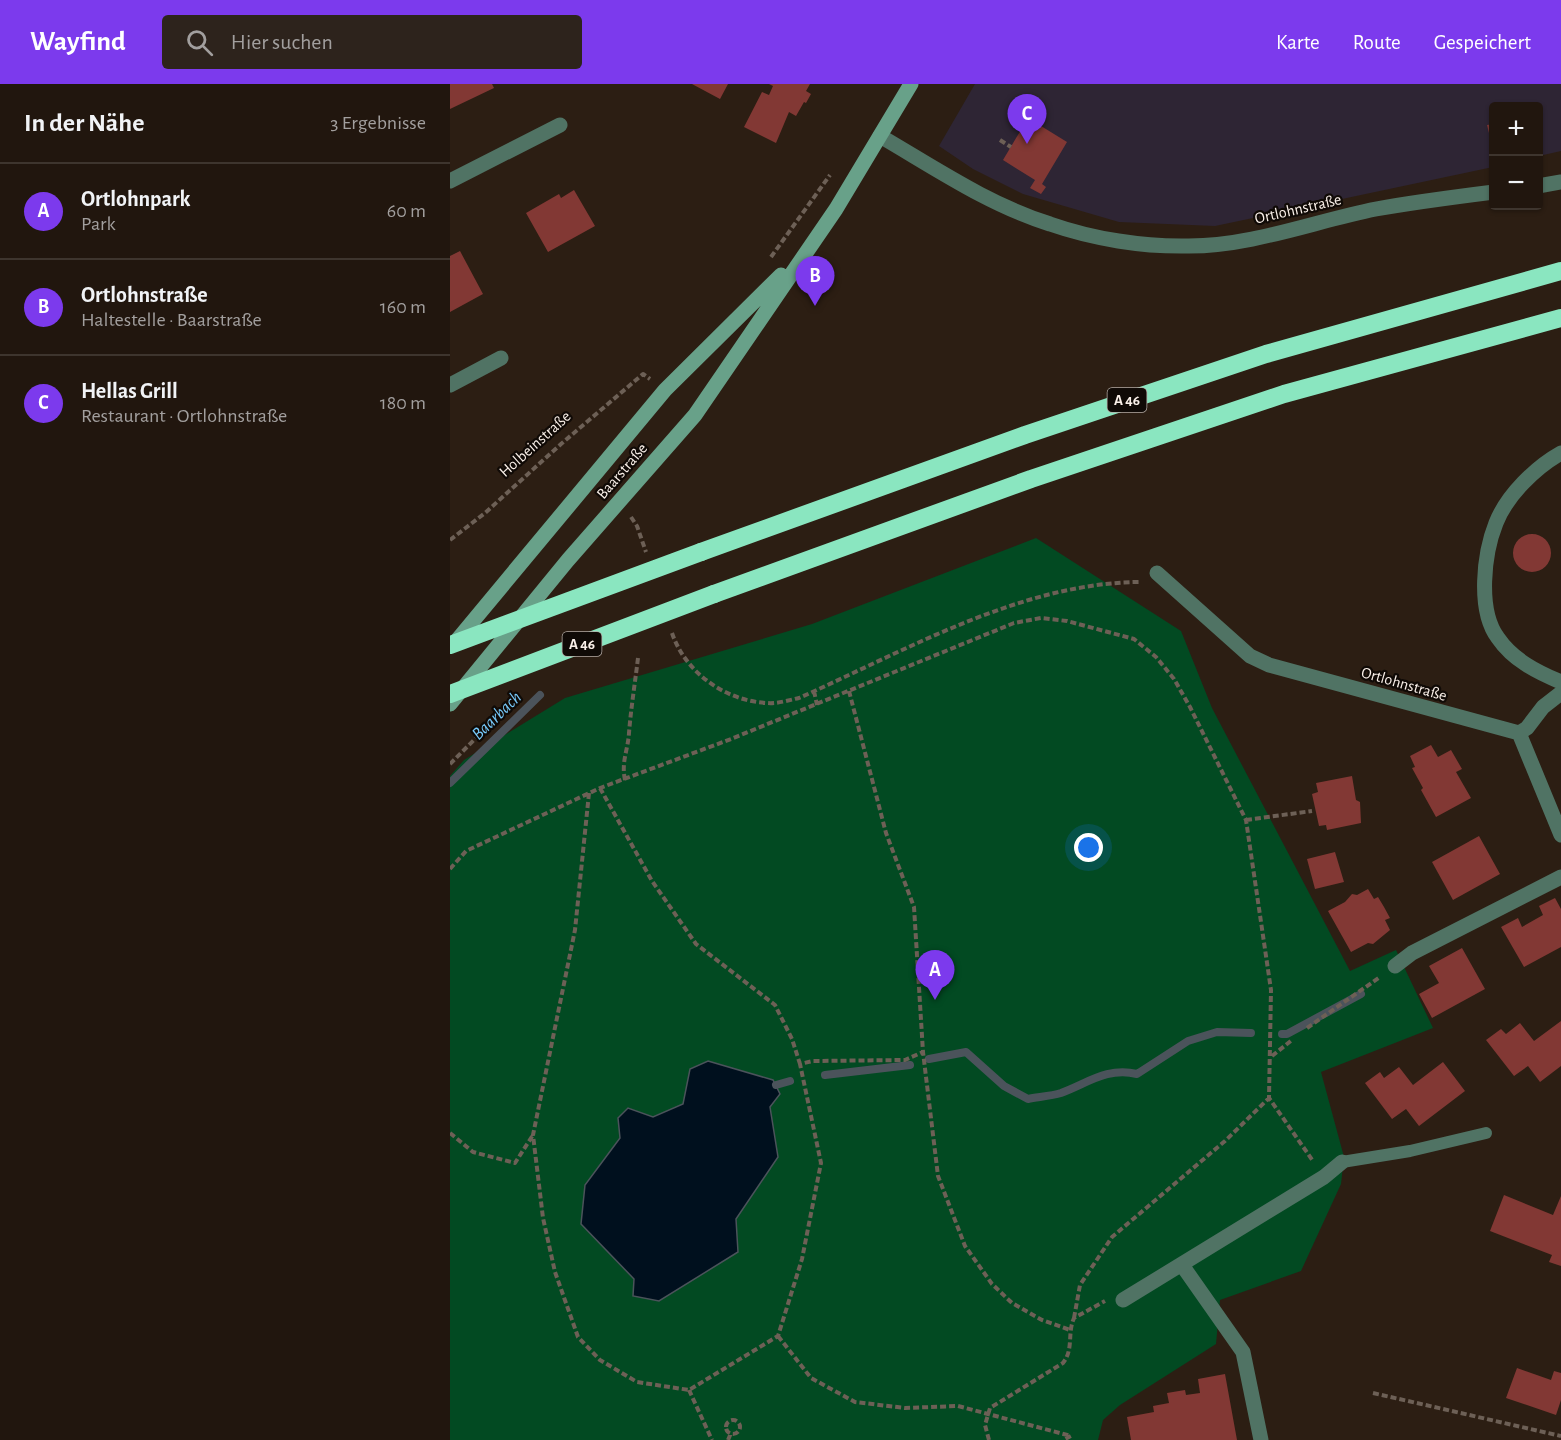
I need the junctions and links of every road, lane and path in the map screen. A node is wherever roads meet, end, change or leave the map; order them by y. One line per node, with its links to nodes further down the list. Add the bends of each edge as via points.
1 (911, 84): 3 (main road, Baarstraße)
2 (560, 125): 6 (street)
3 (880, 136): 9 (street, Ortlohnstraße, via 1023,215 1070,231 1141,243 1190,246 1255,238 1376,209); 10 (main road, Baarstraße, via 836,209)
4 (999, 140): 5 (path)
5 (1011, 147)
6 (450, 181)
7 (1561, 182): 8 (street)
8 (1543, 185)
9 (1489, 193)
10 (806, 249): 17 (main road, Baarstraße, via 694,415); 22 (main road, Baarstraße, via 665,390)
11 (1561, 271): 22 (highway, A 46, bridge, via 1266,354 1014,438)
12 (1561, 318): 28 (highway, A 46, bridge, via 1284,394 1031,478)
13 (501, 358): 15 (street)
14 (643, 374): 18 (path, Holbeinstraße)
15 (450, 385)
16 (1561, 453): 24 (street, via 1515,494 1496,522 1484,580 1486,610 1497,638 1523,663)
17 (619, 502): 19 (path, via 637,526); 29 (main road, Baarstraße)
18 (450, 540)
19 (647, 555)
20 (1162, 578): 25 (path, via 1068,590 991,612); 32 (street, Ortlohnstraße, via 1250,656 1269,665)
21 (669, 623): 25 (path, via 678,652 714,686 768,703)
22 (450, 647)
23 (638, 658): 34 (path, via 622,766)
24 (1561, 682)
25 (814, 691): 30 (path)
26 (849, 691): 30 (path); 38 (path, via 1014,623 1041,618 1109,630 1134,639 1174,679); 45 (path, via 886,833 914,907)
27 (1561, 693): 32 (street)
28 (450, 694)
29 (450, 704)
30 (817, 705): 34 (path)
31 (502, 712): 33 (path)
32 (1519, 733): 39 (street)
33 (450, 765)
34 (625, 780): 35 (path)
35 (600, 788): 36 (path); 47 (path, via 652,881 696,944 775,1005)
36 (589, 793): 40 (path, via 465,851); 51 (path, via 575,930)
37 (1312, 811): 38 (path)
38 (1246, 820): 46 (path, via 1271,990)
39 (1561, 835)
40 (450, 869)
41 (1561, 877): 42 (street, via 1412,953)
42 (1395, 966): 43 (path)
43 (1307, 1028)
44 (1292, 1040): 46 (path)
45 (923, 1052): 47 (path, via 905,1060); 57 (path, via 938,1176 965,1246 992,1284 1012,1303)
46 (1271, 1057): 48 (path)
47 (800, 1064): 58 (path, via 821,1163 802,1259)
48 (1269, 1098): 53 (path); 56 (path, via 1225,1141 1112,1237 1080,1285)
49 (450, 1133): 51 (path, via 474,1152 515,1163)
50 (1486, 1133): 52 (lane)
51 (533, 1135): 59 (path, via 543,1218 555,1272 578,1337 600,1360 638,1383)
52 (1342, 1162): 53 (street)
53 (1324, 1177): 54 (street)
54 (1182, 1265): 55 (street); 68 (street, via 1243,1352)
55 (1123, 1300): 56 (path, via 1110,1298)
56 (1074, 1318): 57 (path)
57 (1070, 1330): 61 (path, via 1069,1355 1063,1363)
58 (778, 1336): 59 (path); 61 (path, via 810,1378 855,1402 904,1408 958,1406)
59 (690, 1390): 64 (path)
60 (1373, 1393): 63 (path)
61 (986, 1413): 66 (path); 67 (path, via 1071,1436)
62 (731, 1433): 65 (path)
63 (1561, 1436)
64 (712, 1440)
65 (728, 1440)
66 (989, 1440)
67 (1063, 1440)
68 (1261, 1440)

